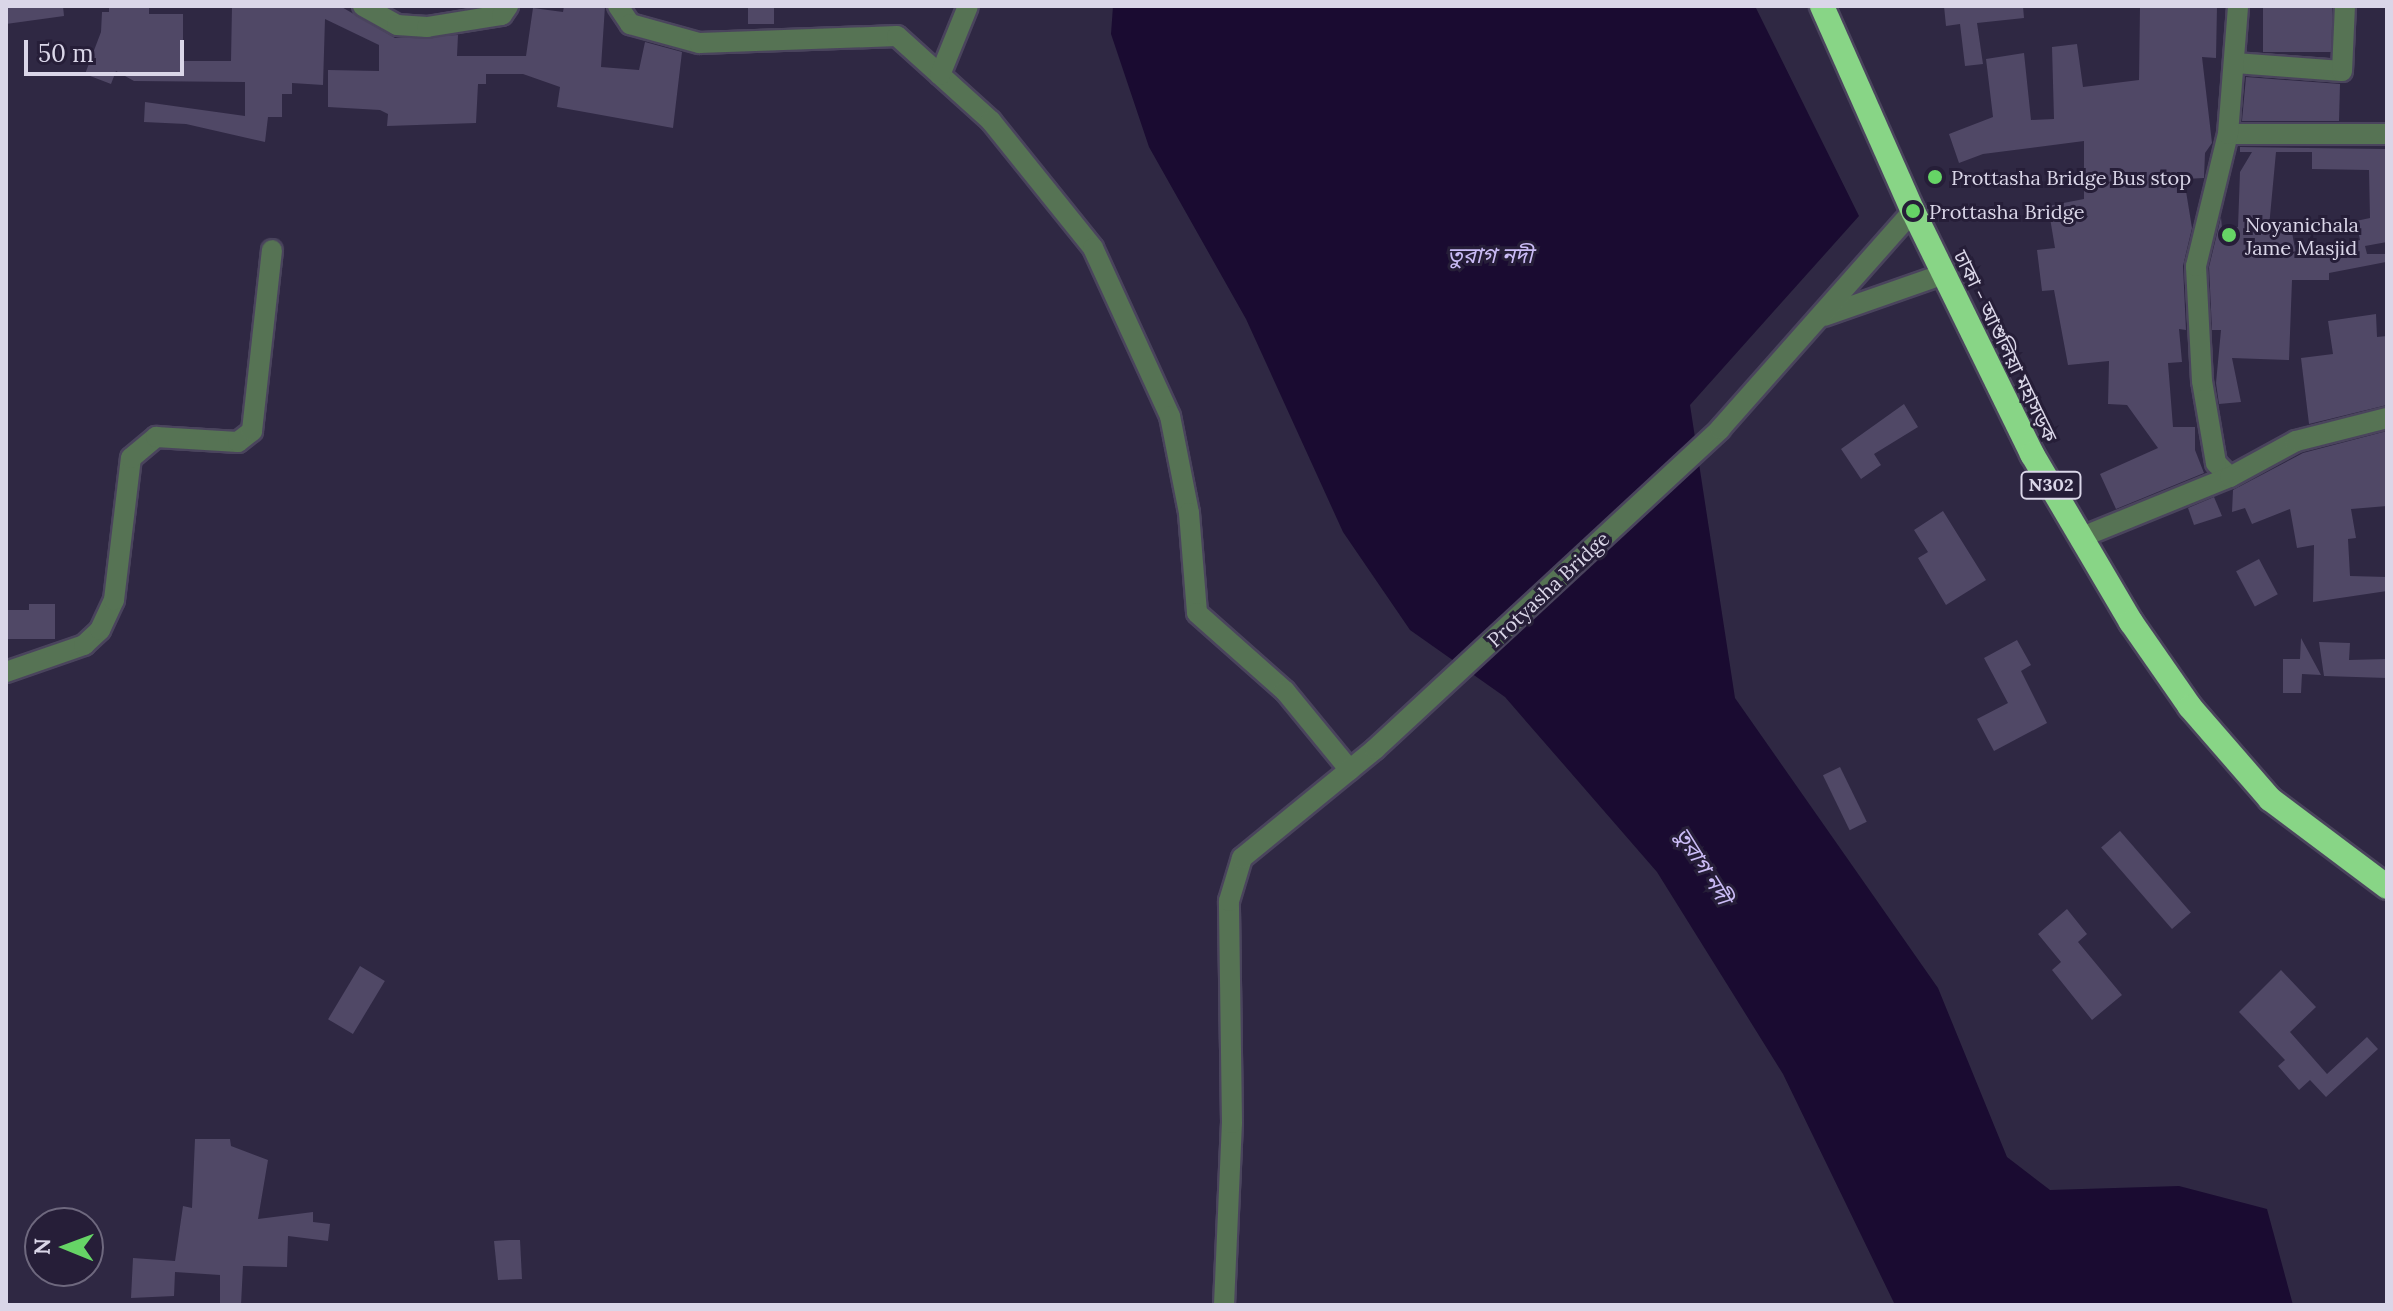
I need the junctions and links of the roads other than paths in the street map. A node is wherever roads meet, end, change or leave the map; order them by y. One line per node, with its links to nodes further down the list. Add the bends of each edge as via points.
1 (363, 6): 2 (street, via 397,25 427,27 502,15)
2 (508, 6)
3 (618, 6): 9 (street, via 630,24 699,43 897,36)
4 (968, 6): 9 (street)
5 (1822, 6): 12 (highway, ঢাকা - আশুলিয়া মহাসড়ক / N302)
6 (2238, 6): 8 (street)
7 (2345, 6): 8 (street, via 2342,71)
8 (2235, 63): 10 (street)
9 (940, 75): 20 (street, via 991,121 1093,248 1170,416 1189,513 1197,613 1285,691)
10 (2228, 134): 11 (street); 17 (street, via 2196,266 2202,381 2216,463)
11 (2387, 134)
12 (1913, 211): 14 (highway, ঢাকা - আশুলিয়া মহাসড়ক / N302); 15 (street, Protyasha Bridge)
13 (272, 250): 19 (street, via 252,431 238,442 156,437 131,458 114,600 100,630 84,645)
14 (1944, 274): 15 (street); 18 (highway, ঢাকা - আশুলিয়া মহাসড়ক / N302, via 2032,454)
15 (1820, 317): 20 (street, Protyasha Bridge, via 1720,429)
16 (2387, 418): 17 (street, via 2296,441)
17 (2230, 477): 18 (street)
18 (2082, 537): 21 (highway, ঢাকা - আশুলিয়া মহাসড়ক / N302, via 2131,622 2190,707 2240,765 2270,799)
19 (6, 672)
20 (1350, 770): 22 (street, Protyasha Bridge, via 1242,858 1231,881 1232,1123)
21 (2387, 887)
22 (1224, 1305)

